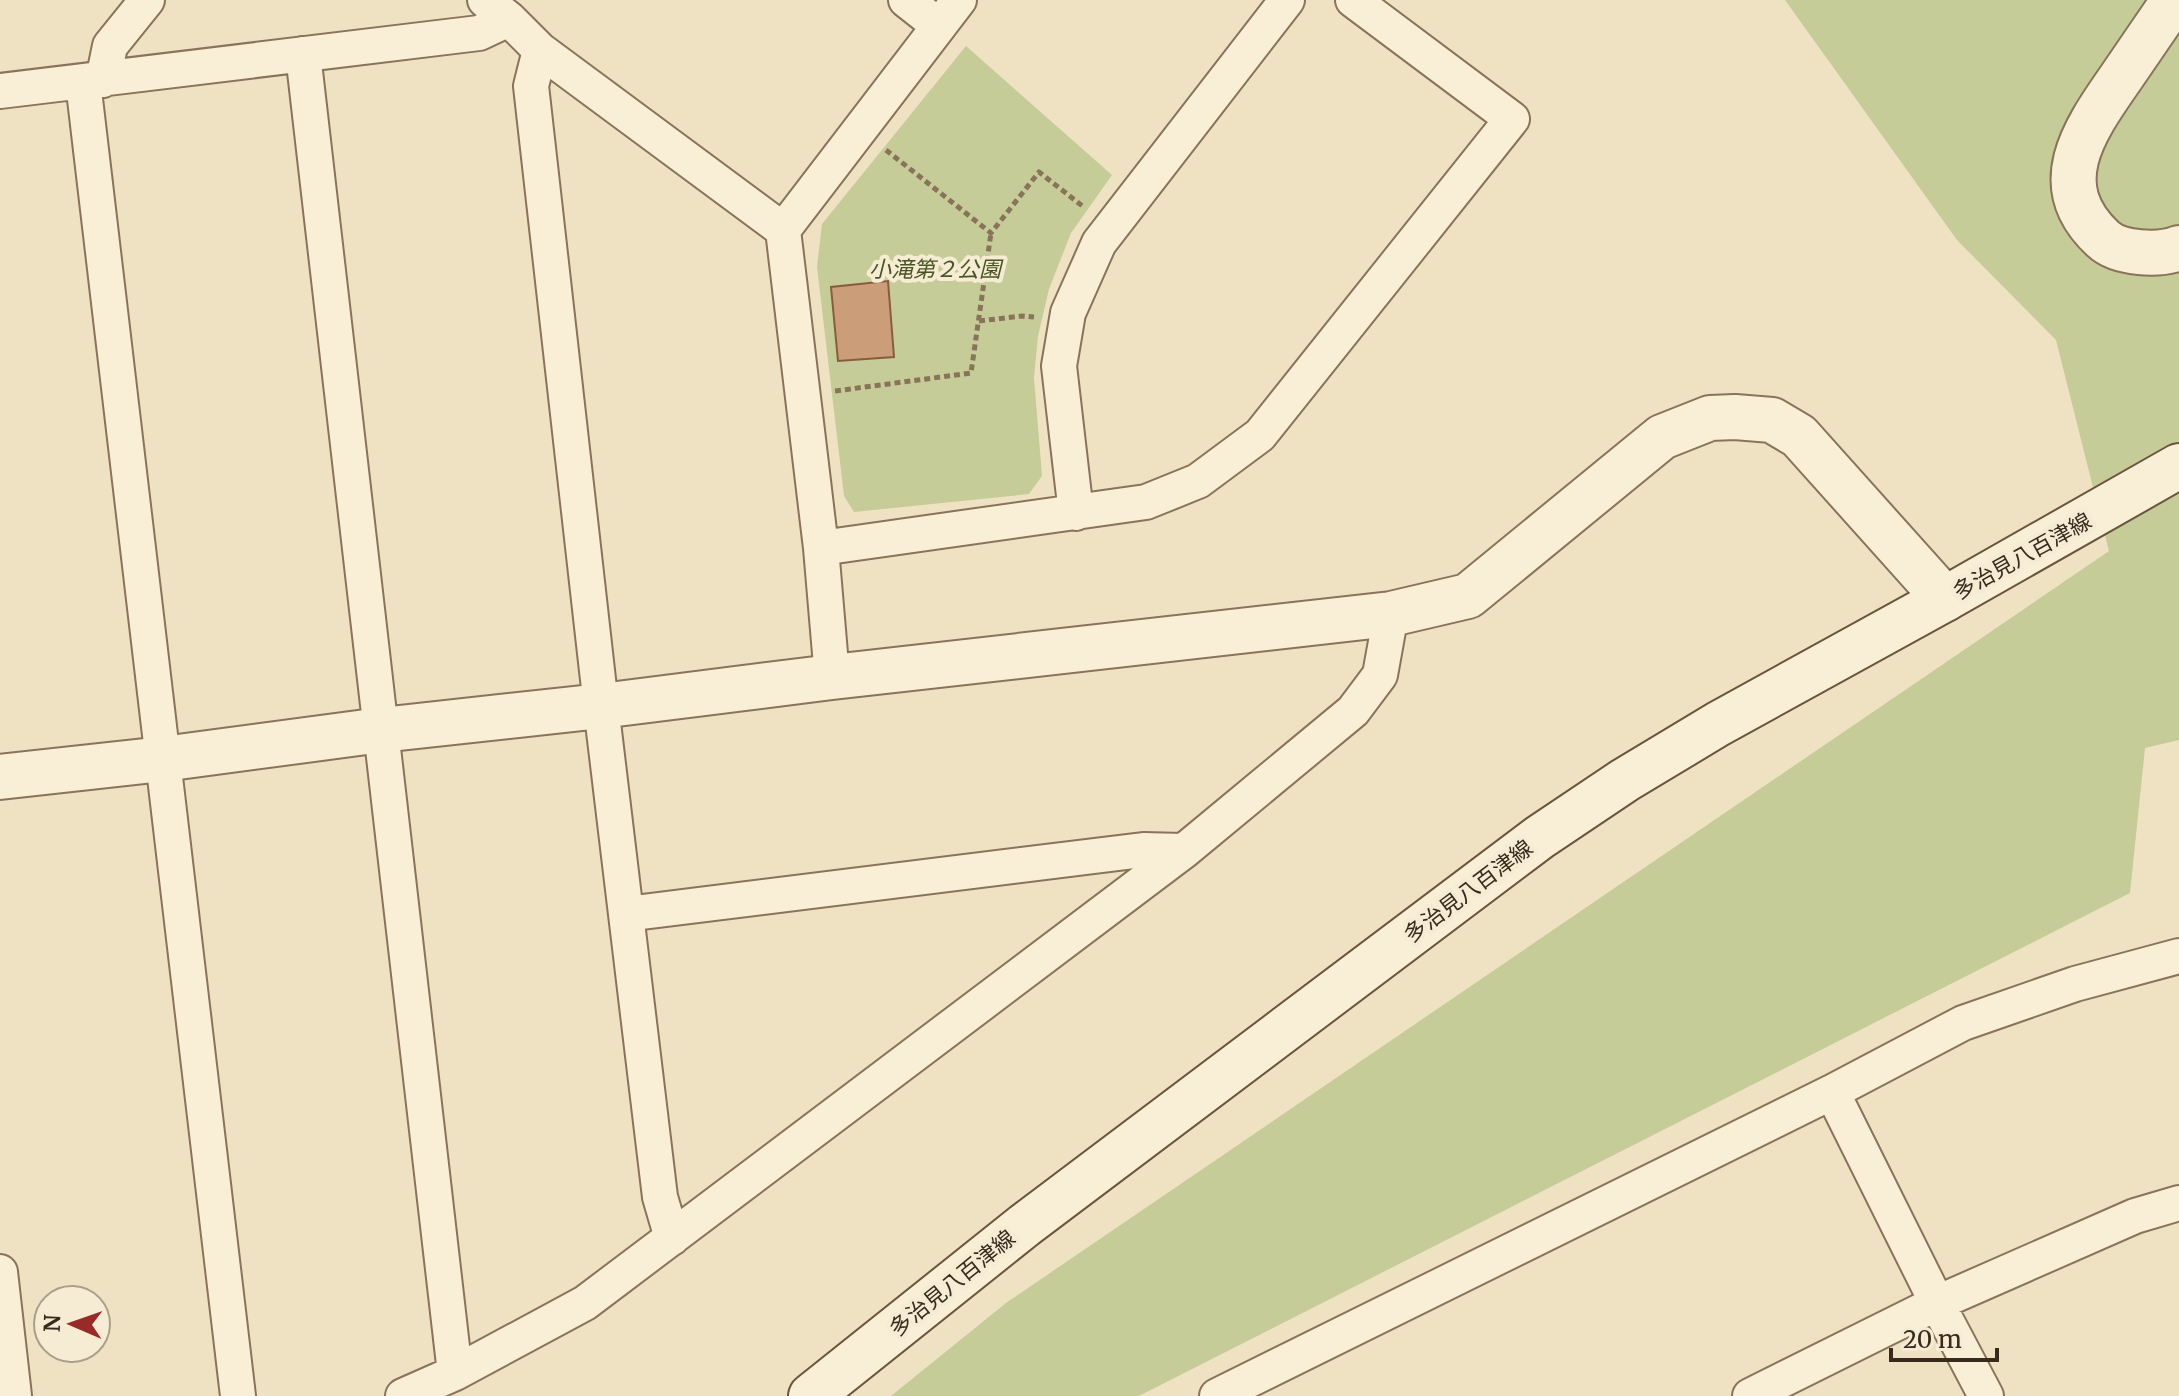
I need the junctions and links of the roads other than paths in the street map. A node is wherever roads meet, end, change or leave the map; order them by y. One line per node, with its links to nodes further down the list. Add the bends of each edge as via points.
1 (147, 0): 10 (street, via 110,46)
2 (906, 0): 7 (street)
3 (1287, 0): 15 (street, via 1099,243 1066,320 1059,366)
4 (1353, 0): 15 (street, via 1512,119 1260,435 1198,481 1146,502)
5 (2174, 0): 13 (street, via 2089,124 2073,174 2089,226 2107,243 2150,253)
6 (497, 10): 8 (street); 9 (street, via 479,33)
7 (949, 13): 12 (street)
8 (540, 50): 12 (street); 20 (street, via 531,86)
9 (303, 54): 10 (street); 21 (street)
10 (93, 81): 11 (street); 22 (street)
11 (0, 91)
12 (783, 230): 16 (street)
13 (2179, 248)
14 (2179, 466): 17 (street, 多治見八百津線)
15 (1076, 513): 16 (street)
16 (821, 548): 19 (street)
17 (1945, 599): 18 (street, via 1799,436 1772,420 1735,417 1710,418 1662,437 1468,596); 36 (street, 多治見八百津線, via 1718,724 1540,837 1025,1225)
18 (1391, 614): 19 (street); 24 (street, via 1380,675 1353,711)
19 (832, 677): 20 (street)
20 (601, 706): 21 (street); 25 (street)
21 (381, 730): 22 (street); 32 (street)
22 (163, 759): 23 (street); 34 (street)
23 (0, 777)
24 (1184, 851): 25 (street, via 1143,850); 29 (street)
25 (626, 914): 29 (street, via 660,1197)
26 (2179, 956): 27 (street, via 2075,984 1963,1023)
27 (1832, 1092): 31 (street); 37 (street)
28 (2179, 1203): 31 (street, via 2135,1216)
29 (672, 1238): 32 (street, via 585,1303)
30 (0, 1272): 33 (street)
31 (1937, 1303): 38 (street); 39 (street)
32 (455, 1373): 35 (street)
33 (14, 1396)
34 (238, 1396)
35 (403, 1396)
36 (811, 1396)
37 (1217, 1396)
38 (1750, 1396)
39 (1986, 1396)

